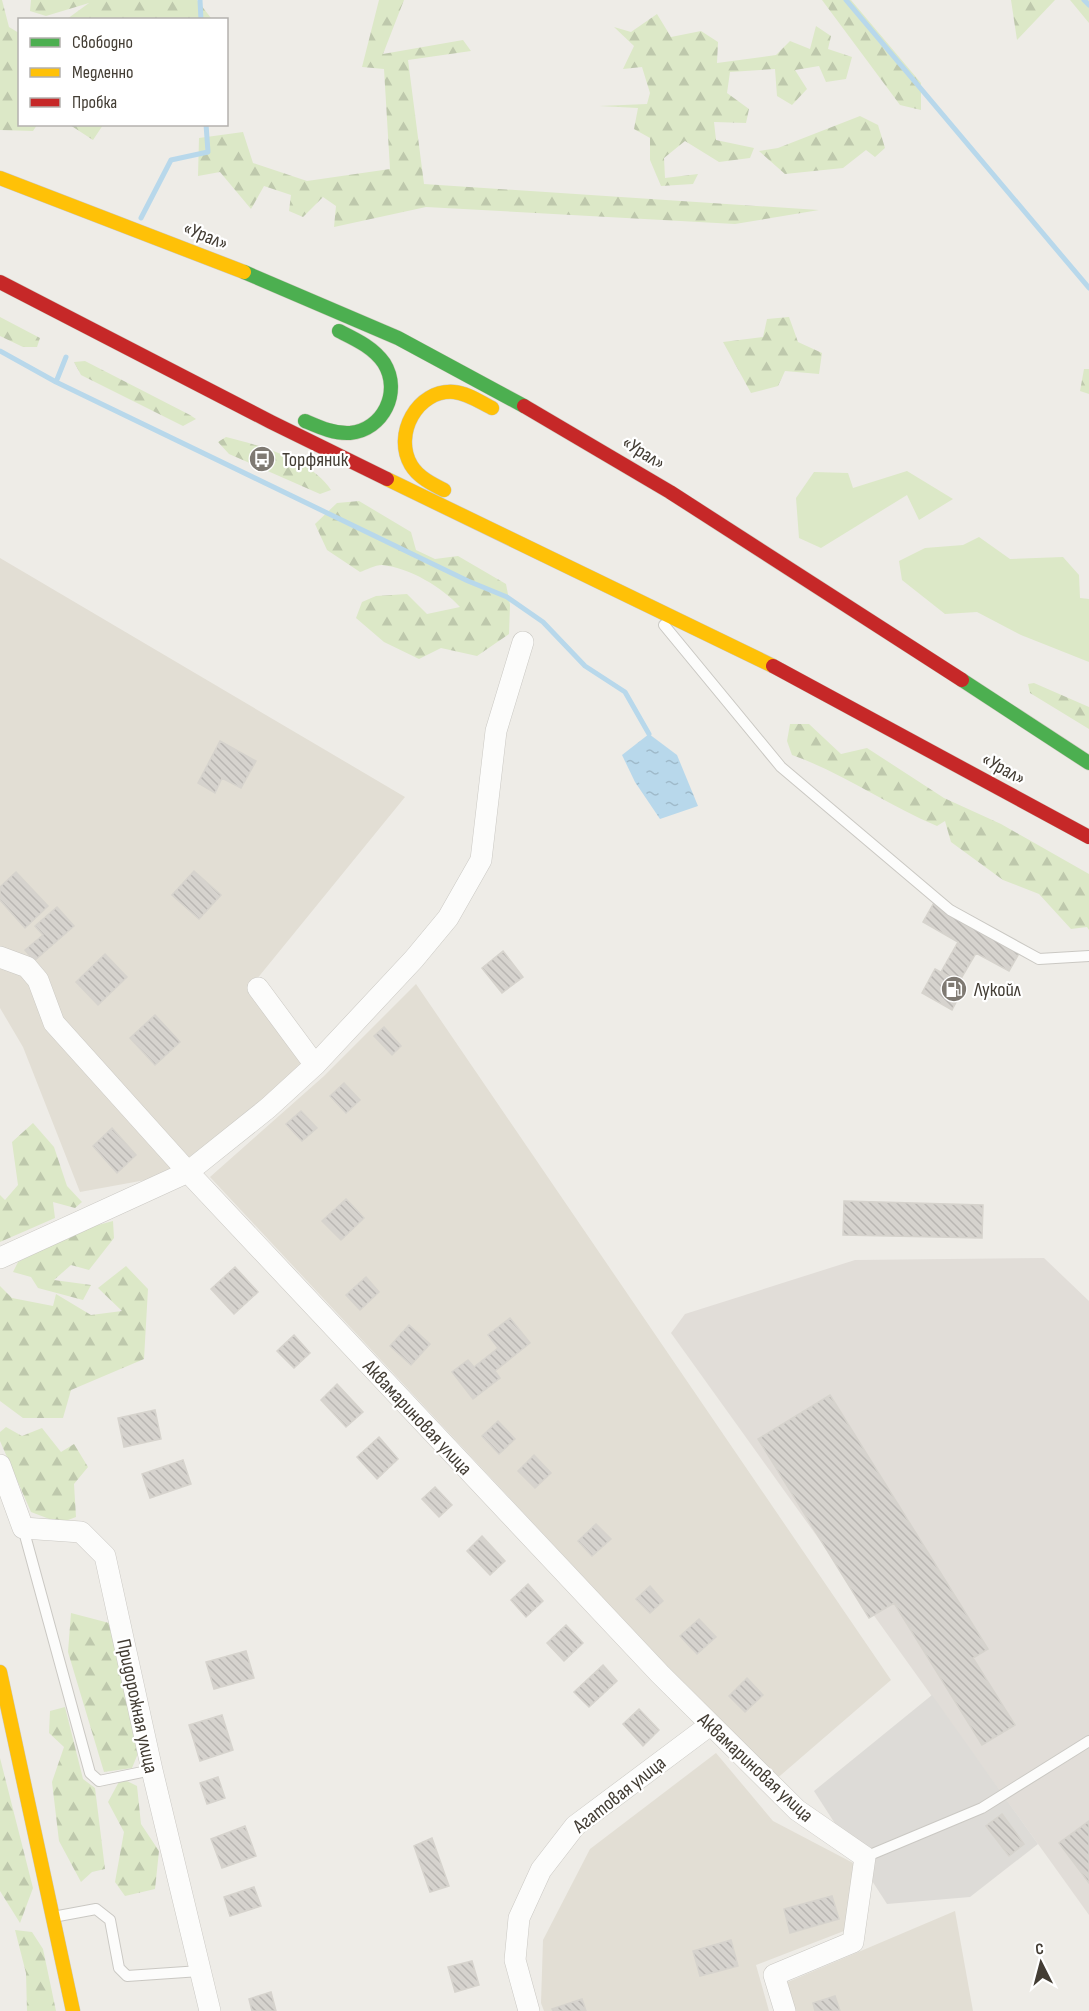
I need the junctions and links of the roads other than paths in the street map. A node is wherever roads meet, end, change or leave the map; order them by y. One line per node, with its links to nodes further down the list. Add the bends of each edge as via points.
1 (0, 178): 2 (main road, «Урал»)
2 (235, 267): 4 (main road); 11 (main road, «Урал», via 406,342)
3 (0, 282): 6 (main road)
4 (280, 303)
5 (322, 323): 8 (main road, via 376,353 387,369 393,392 373,425 358,432 326,430)
6 (155, 364): 7 (main road); 12 (main road)
7 (251, 395)
8 (290, 414)
9 (506, 415): 12 (main road, via 468,396 451,392 432,395 417,407 408,423 404,450 411,466 431,483 503,522)
10 (526, 423): 11 (main road)
11 (606, 452): 15 (main road, «Урал»)
12 (560, 563): 13 (main road, «Урал»)
13 (644, 602): 16 (main road, «Урал», via 929,748); 17 (lane, via 781,767 950,910 1039,958)
14 (523, 642): 20 (street, via 496,731 480,860 441,926)
15 (1089, 763)
16 (1089, 837)
17 (1089, 956)
18 (0, 957): 21 (street, Аквамариновая улица, via 27,966 38,980 54,1023)
19 (258, 988): 20 (street)
20 (315, 1065): 21 (street)
21 (188, 1172): 22 (street); 26 (street, Аквамариновая улица)
22 (0, 1258)
23 (0, 1465): 24 (street)
24 (23, 1528): 28 (street, Придорожная улица, via 81,1532 105,1556); 28 (lane, via 90,1773 99,1781)
25 (0, 1672): 30 (main road)
26 (710, 1725): 29 (street, Аквамариновая улица, via 797,1810); 34 (street, Агатовая улица, via 574,1826 541,1870 519,1918 515,1960)
27 (1089, 1741): 29 (lane, via 982,1808)
28 (152, 1770): 31 (street, Придорожная улица)
29 (865, 1857): 35 (street, via 853,1942 774,1975)
30 (53, 1917): 31 (lane, via 96,1909 110,1920 119,1968 127,1976); 32 (main road)
31 (200, 1971): 33 (street, Придорожная улица)
32 (73, 2011)
33 (210, 2011)
34 (529, 2011)
35 (785, 2011)

